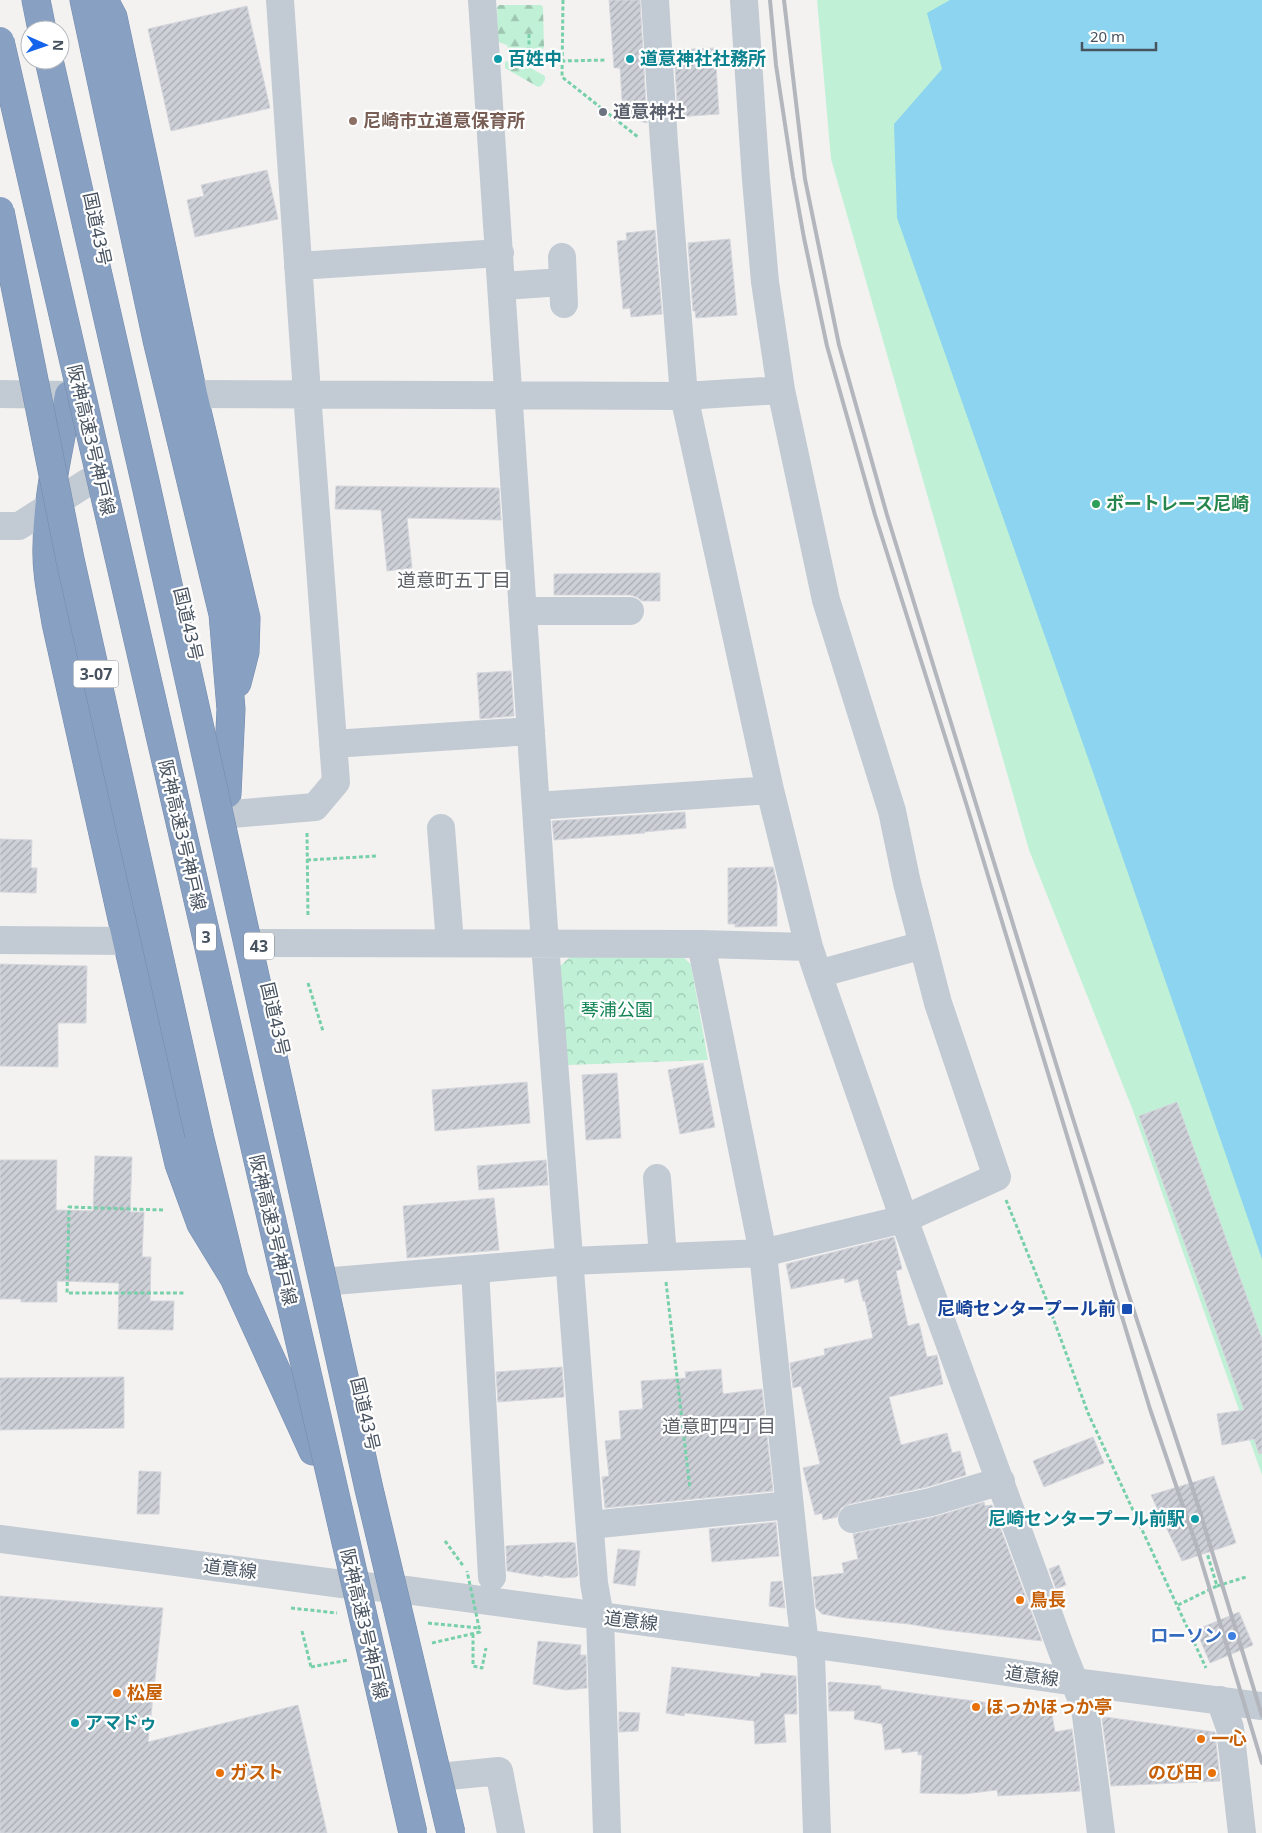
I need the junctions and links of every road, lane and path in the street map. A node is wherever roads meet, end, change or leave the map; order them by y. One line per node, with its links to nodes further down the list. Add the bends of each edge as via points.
1 (36, 0): 10 (highway)
2 (48, 0): 11 (highway)
3 (84, 0): 39 (highway, via 157,340 223,614)
4 (104, 0): 30 (highway, via 113,17)
5 (280, 0): 24 (street)
6 (482, 0): 14 (street)
7 (562, 0): 17 (path)
8 (655, 0): 21 (street)
9 (744, 0): 27 (street, via 764,263)
10 (40, 20)
11 (52, 20)
12 (529, 34): 15 (path)
13 (0, 41): 99 (highway, 阪神高速3号神戸線 / 3, bridge)
14 (485, 49): 15 (path); 23 (street)
15 (529, 56): 17 (path)
16 (606, 60): 17 (path)
17 (562, 61): 21 (path, via 562,77 642,140)
18 (51, 70): 100 (highway, 阪神高速3号神戸線, bridge, via 368,1489)
19 (63, 70): 43 (highway, 国道43号 / 43)
20 (0, 86): 31 (highway)
21 (664, 143): 33 (street)
22 (0, 211): 69 (highway, 3-07, bridge, via 70,559)
23 (500, 253): 24 (street); 26 (street)
24 (298, 266): 28 (street)
25 (563, 281): 26 (street)
26 (502, 286): 32 (street)
27 (781, 390): 33 (street); 56 (street, via 826,600 892,811)
28 (307, 393): 30 (street); 32 (street); 41 (street)
29 (0, 394): 31 (street)
30 (194, 394): 39 (highway, via 246,618 245,652)
31 (69, 395): 34 (highway); 35 (highway)
32 (509, 395): 33 (street); 37 (street)
33 (684, 396): 42 (street)
34 (88, 482): 35 (street); 72 (highway)
35 (50, 506): 36 (street, via 19,526); 50 (highway, via 46,547 56,623)
36 (0, 526)
37 (523, 611): 38 (street); 40 (street)
38 (630, 611)
39 (231, 708): 43 (highway)
40 (531, 731): 41 (street); 44 (street)
41 (333, 744): 45 (street, via 336,782 315,807)
42 (770, 790): 44 (street); 57 (street)
43 (229, 804): 45 (street); 52 (highway, 国道43号 / 43)
44 (536, 806): 54 (street)
45 (306, 808): 48 (path)
46 (441, 828): 53 (street)
47 (377, 856): 48 (path)
48 (307, 860): 51 (path)
49 (0, 940): 50 (street)
50 (127, 941): 69 (highway, via 179,1164 201,1224)
51 (309, 942): 52 (street); 53 (street)
52 (258, 943): 70 (highway, 国道43号 / 43)
53 (450, 944): 54 (street)
54 (545, 944): 55 (street); 67 (street)
55 (701, 944): 57 (street); 65 (street)
56 (923, 945): 58 (street); 61 (street, via 938,1003)
57 (809, 946): 58 (street)
58 (818, 974): 64 (street)
59 (308, 983): 60 (path)
60 (323, 1031)
61 (997, 1177): 64 (street); 86 (path, via 1088,1413)
62 (657, 1178): 66 (street)
63 (163, 1210): 71 (path, via 69,1207 67,1293)
64 (904, 1219): 65 (street); 73 (street)
65 (763, 1253): 66 (street); 74 (street)
66 (663, 1256): 67 (street); 75 (path)
67 (570, 1261): 68 (street); 77 (street)
68 (475, 1269): 70 (street); 81 (street)
69 (234, 1278): 72 (highway)
70 (334, 1281): 85 (highway, 国道43号 / 43)
71 (184, 1293)
72 (313, 1451): 83 (highway)
73 (1001, 1481): 76 (street, via 931,1502); 94 (street)
74 (788, 1505): 75 (street); 90 (street)
75 (693, 1515): 77 (street)
76 (852, 1518)
77 (590, 1525): 87 (street)
78 (0, 1539): 83 (street, 道意線)
79 (445, 1541): 81 (path)
80 (1207, 1553): 84 (path)
81 (480, 1574)
82 (1246, 1577): 84 (path)
83 (342, 1584): 85 (street, 道意線); 98 (highway)
84 (1217, 1586): 86 (path)
85 (406, 1590): 87 (street, 道意線); 97 (highway, 国道43号 / 43)
86 (1178, 1605): 93 (path)
87 (600, 1617): 90 (street, 道意線); 103 (street)
88 (302, 1632): 92 (path)
89 (473, 1634): 91 (path, via 473,1666 482,1668)
90 (805, 1644): 94 (street, 道意線); 104 (street, via 811,1655)
91 (486, 1648)
92 (312, 1667)
93 (1206, 1668)
94 (1076, 1682): 95 (street, 道意線); 105 (street, via 1086,1708)
95 (1220, 1700): 96 (street, 道意線); 106 (street, via 1230,1728)
96 (1262, 1706)
97 (449, 1776): 101 (highway, 国道43号 / 43); 102 (street, via 499,1771)
98 (400, 1833)
99 (412, 1833)
100 (451, 1833)
101 (462, 1833)
102 (511, 1833)
103 (608, 1833)
104 (817, 1833)
105 (1101, 1833)
106 (1242, 1833)

